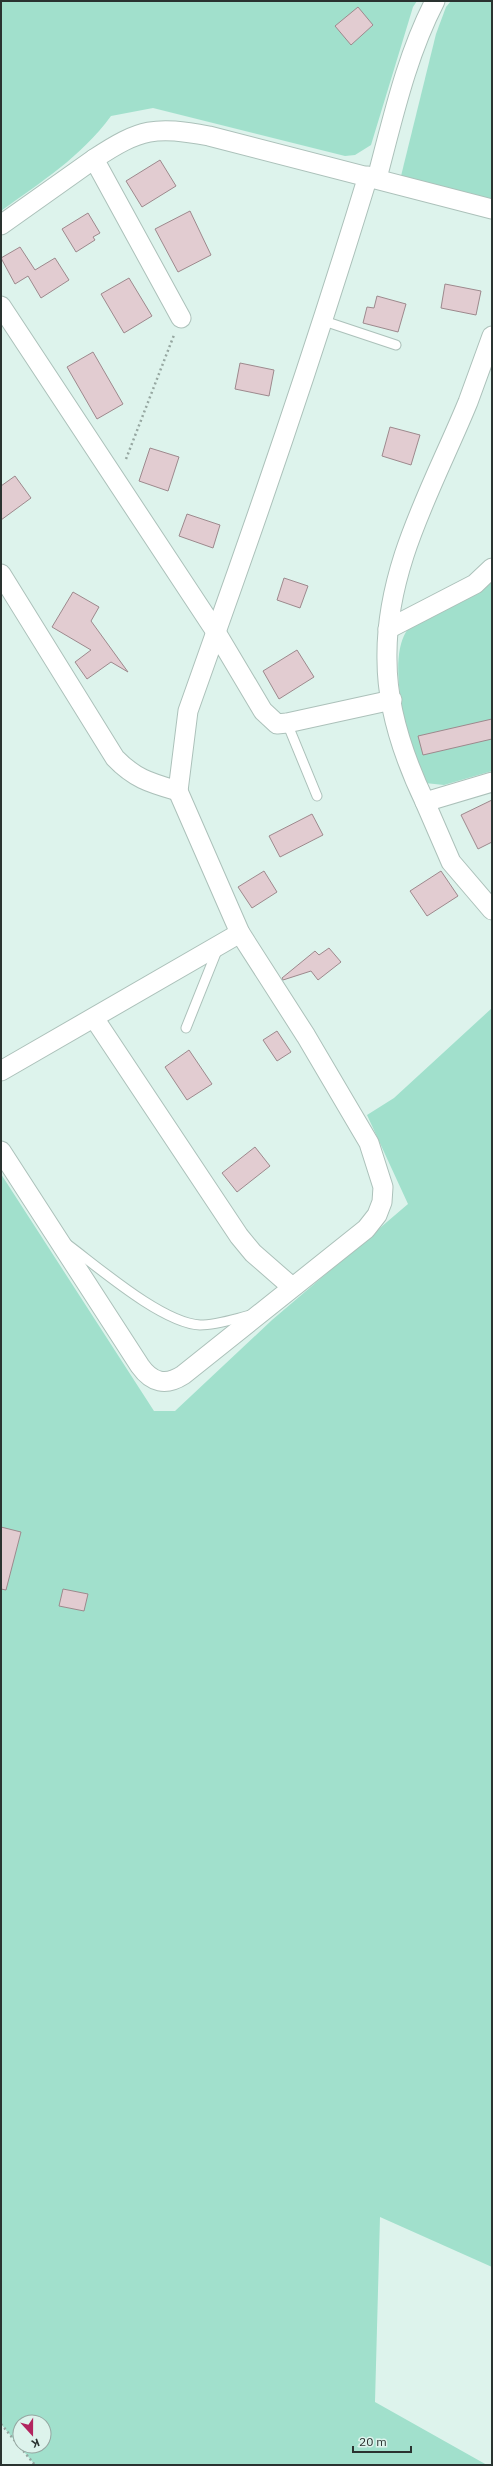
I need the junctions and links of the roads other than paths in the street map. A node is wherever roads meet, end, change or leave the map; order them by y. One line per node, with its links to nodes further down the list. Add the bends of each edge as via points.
1 (435, 1): 3 (street, via 405,70)
2 (94, 159): 3 (street, via 132,136 160,129 209,136); 5 (street); 7 (street)
3 (373, 177): 4 (street); 8 (street)
4 (492, 209)
5 (1, 225)
6 (1, 306): 14 (street)
7 (181, 318)
8 (324, 321): 10 (lane); 14 (street)
9 (492, 336): 13 (street, via 467,402 410,534)
10 (396, 345)
11 (492, 568): 13 (street, via 475,584)
12 (1, 574): 18 (street, via 115,758 128,772 145,782)
13 (388, 629): 15 (street, via 387,660)
14 (216, 632): 16 (street, via 263,711 277,724); 18 (street, via 188,711)
15 (392, 700): 16 (street); 20 (street, via 402,751)
16 (286, 723): 19 (lane)
17 (492, 782): 20 (street)
18 (178, 791): 22 (street)
19 (317, 796)
20 (425, 802): 21 (street, via 451,862)
21 (492, 910)
22 (240, 933): 23 (street); 29 (street, via 355,1117 369,1143 383,1187 382,1202 377,1215 366,1228)
23 (219, 946): 24 (street); 25 (lane)
24 (94, 1018): 26 (street); 29 (street, via 239,1236 253,1253)
25 (186, 1028)
26 (1, 1071)
27 (1, 1151): 28 (street)
28 (57, 1235): 30 (lane, via 124,1287 173,1317 199,1325); 30 (street, via 140,1366 158,1382 167,1382 183,1375)
29 (292, 1287): 30 (street)
30 (260, 1312)

